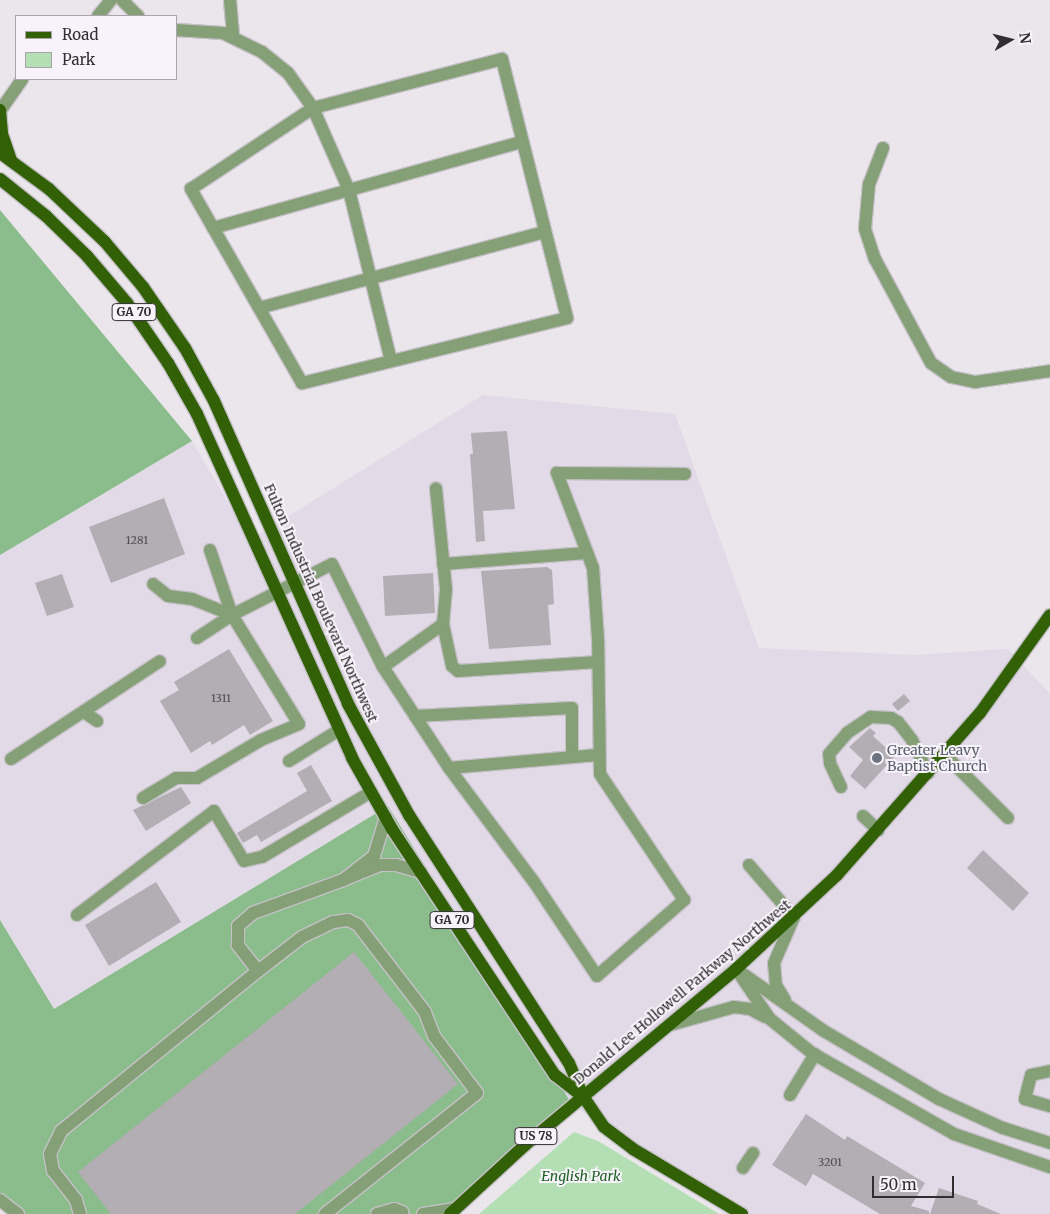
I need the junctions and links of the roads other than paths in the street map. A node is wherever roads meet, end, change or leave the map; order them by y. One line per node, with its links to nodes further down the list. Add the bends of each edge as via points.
1 (111, 0): 4 (street)
2 (122, 0): 5 (street)
3 (230, 0): 7 (street)
4 (99, 15)
5 (137, 15)
6 (178, 30): 7 (street, via 223,33)
7 (233, 38): 10 (street, via 262,52 288,73)
8 (21, 80): 9 (street)
9 (2, 106): 14 (main road, via 2,134)
10 (314, 108): 11 (street, via 502,59); 16 (street); 17 (street, via 191,189)
11 (522, 142): 16 (street); 18 (street)
12 (883, 148): 22 (street, via 869,184 865,229 874,259 931,363 951,377 975,382)
13 (0, 152): 14 (main road, Fulton Industrial Boulevard Northwest / GA 70)
14 (11, 160): 28 (main road, Fulton Industrial Boulevard Northwest / GA 70, via 62,200 100,237 144,287 173,329 214,401)
15 (0, 179): 30 (main road, Fulton Industrial Boulevard Northwest / GA 70, via 78,247 109,280 155,343 196,414)
16 (349, 190): 17 (street); 19 (street)
17 (214, 228): 20 (street)
18 (545, 232): 19 (street); 21 (street, via 567,318)
19 (372, 278): 20 (street); 21 (street)
20 (259, 308): 21 (street, via 302,383)
21 (391, 361)
22 (1050, 371)
23 (685, 474): 26 (street, via 557,473)
24 (436, 488): 27 (street)
25 (210, 550): 31 (street)
26 (587, 553): 27 (street); 36 (street, via 593,568)
27 (443, 564): 33 (street, via 446,589)
28 (295, 582): 30 (street); 37 (street, via 332,564); 69 (main road, Fulton Industrial Boulevard Northwest / GA 70, via 348,704 409,815 570,1063)
29 (153, 584): 31 (street, via 168,596 192,600)
30 (276, 592): 31 (street); 41 (main road, Fulton Industrial Boulevard Northwest / GA 70)
31 (232, 615): 34 (street); 51 (street, via 299,724 261,740 197,778 176,778)
32 (1050, 615): 43 (main road, Donald Lee Hollowell Parkway Northwest / US 78, via 980,713)
33 (443, 624): 36 (street, via 452,666 458,671); 37 (street)
34 (196, 638)
35 (160, 662): 38 (street, via 139,682)
36 (598, 662): 42 (street)
37 (382, 667): 39 (street)
38 (84, 712): 40 (street); 45 (street)
39 (415, 716): 44 (street, via 572,708); 47 (street)
40 (97, 721)
41 (339, 730): 46 (street); 50 (main road, Fulton Industrial Boulevard Northwest / GA 70)
42 (599, 754): 44 (street); 47 (street, via 600,774 684,900 597,976 534,882)
43 (945, 755): 48 (main road, Donald Lee Hollowell Parkway Northwest / US 78); 54 (street)
44 (572, 757): 47 (street)
45 (12, 759)
46 (289, 761)
47 (449, 768)
48 (928, 774): 49 (street, via 915,738 900,720 872,718 833,746 830,763); 55 (main road, Donald Lee Hollowell Parkway Northwest / US 78)
49 (841, 787)
50 (372, 792): 53 (main road, Fulton Industrial Boulevard Northwest / GA 70); 59 (street, via 262,857 244,861 214,811)
51 (142, 798)
52 (863, 816): 55 (street)
53 (386, 817): 57 (main road, Fulton Industrial Boulevard Northwest / GA 70); 58 (street, via 374,856)
54 (1008, 818)
55 (878, 830): 60 (main road, Donald Lee Hollowell Parkway Northwest / US 78)
56 (749, 865): 60 (street)
57 (421, 872): 58 (street, via 396,865 380,865); 69 (main road, Fulton Industrial Boulevard Northwest / GA 70, via 555,1075)
58 (343, 880): 62 (street, via 253,914 238,926 238,945)
59 (77, 915)
60 (794, 917): 61 (main road, Donald Lee Hollowell Parkway Northwest / US 78); 63 (street, via 774,963 776,985)
61 (736, 969): 63 (street); 64 (street); 65 (main road, Donald Lee Hollowell Parkway Northwest / US 78)
62 (258, 971): 77 (street, via 302,937 333,922 348,920 358,926 425,1012 434,1036 477,1093); 80 (street, via 61,1131 50,1154 53,1171 76,1200)
63 (789, 1007): 71 (street, via 939,1099 1003,1128)
64 (770, 1019): 65 (street, via 750,1009 734,1007); 66 (street)
65 (670, 1025): 69 (main road, Donald Lee Hollowell Parkway Northwest / US 78)
66 (815, 1054): 68 (street); 73 (street, via 954,1134)
67 (1050, 1071): 70 (street, via 1030,1075 1026,1099)
68 (790, 1094)
69 (583, 1096): 76 (main road, Donald Lee Hollowell Parkway Northwest / US 78); 83 (main road, Fulton Industrial Boulevard Northwest, via 604,1127 626,1144)
70 (1050, 1106)
71 (1050, 1143)
72 (753, 1153): 74 (street)
73 (1050, 1167)
74 (743, 1168)
75 (0, 1200): 79 (street)
76 (452, 1212): 82 (street)
77 (329, 1213)
78 (404, 1213): 81 (street, via 394,1209)
79 (18, 1214)
80 (80, 1214)
81 (377, 1214)
82 (423, 1214)
83 (742, 1214)

